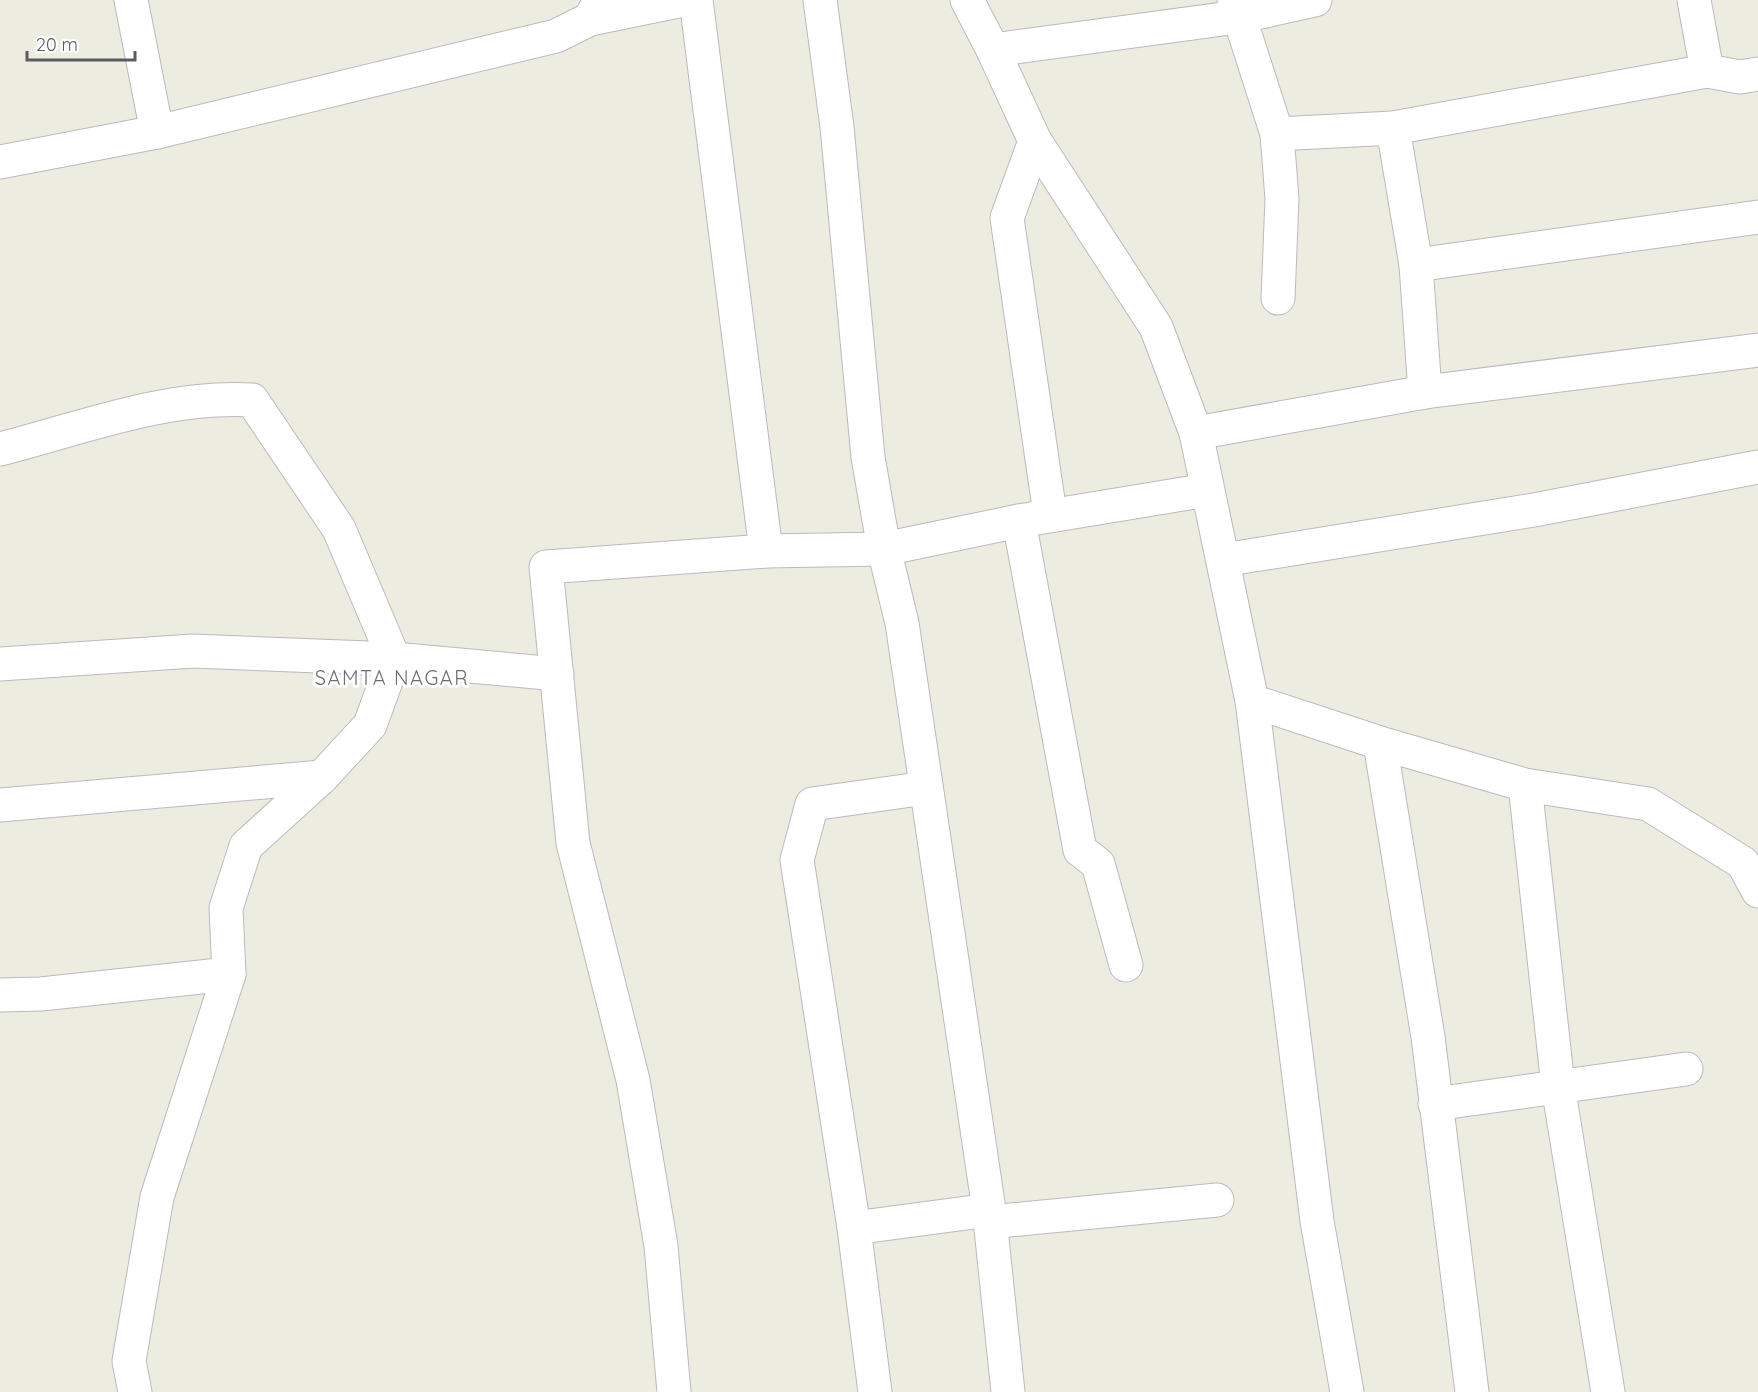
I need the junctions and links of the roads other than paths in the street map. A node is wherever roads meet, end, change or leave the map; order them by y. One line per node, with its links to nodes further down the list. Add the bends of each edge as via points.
1 (131, 0): 14 (street)
2 (683, 0): 9 (street)
3 (696, 0): 30 (street)
4 (820, 0): 29 (street, via 837,127 868,457)
5 (967, 0): 10 (street)
6 (1315, 0): 8 (street)
7 (1694, 0): 11 (street)
8 (1236, 8): 10 (street); 15 (street)
9 (595, 9): 14 (street, via 556,36)
10 (993, 50): 16 (street)
11 (1707, 71): 12 (street, via 1740,77); 13 (street)
12 (1758, 74)
13 (1393, 128): 15 (street); 19 (street)
14 (157, 132): 17 (street)
15 (1277, 134): 20 (street, via 1282,199)
16 (1035, 141): 23 (street, via 1156,327); 27 (street, via 1007,218)
17 (0, 162)
18 (1758, 217): 19 (street)
19 (1416, 265): 22 (street)
20 (1278, 298)
21 (1758, 350): 22 (street)
22 (1425, 392): 23 (street)
23 (1196, 433): 26 (street)
24 (0, 449): 32 (street, via 177,402 252,400 339,529)
25 (1758, 467): 31 (street, via 1534,510)
26 (1207, 490): 27 (street); 31 (street)
27 (1050, 514): 28 (street)
28 (1019, 521): 29 (street); 42 (street, via 1080,850 1098,864)
29 (884, 549): 30 (street); 39 (street, via 902,623)
30 (766, 551): 34 (street, via 546,567)
31 (1223, 560): 35 (street)
32 (394, 659): 33 (street, via 193,651); 34 (street); 37 (street, via 370,725)
33 (0, 664)
34 (557, 674): 52 (street, via 573,843 633,1080 661,1246)
35 (1252, 701): 36 (street); 55 (street, via 1317,1221)
36 (1380, 743): 38 (street); 47 (street)
37 (322, 777): 40 (street); 43 (street, via 246,846 226,908)
38 (1525, 785): 41 (street, via 1648,804 1743,863); 46 (street)
39 (926, 788): 49 (street); 50 (street, via 812,804 797,860)
40 (0, 805)
41 (1758, 891)
42 (1126, 965)
43 (230, 974): 44 (street, via 41,994); 51 (street, via 157,1197 129,1360)
44 (0, 994)
45 (1686, 1069): 46 (street)
46 (1558, 1086): 47 (street); 57 (street)
47 (1435, 1104): 56 (street)
48 (1217, 1200): 49 (street)
49 (990, 1216): 50 (street); 54 (street)
50 (854, 1228): 53 (street)
51 (135, 1392)
52 (674, 1392)
53 (875, 1392)
54 (1008, 1392)
55 (1347, 1392)
56 (1472, 1392)
57 (1608, 1392)

